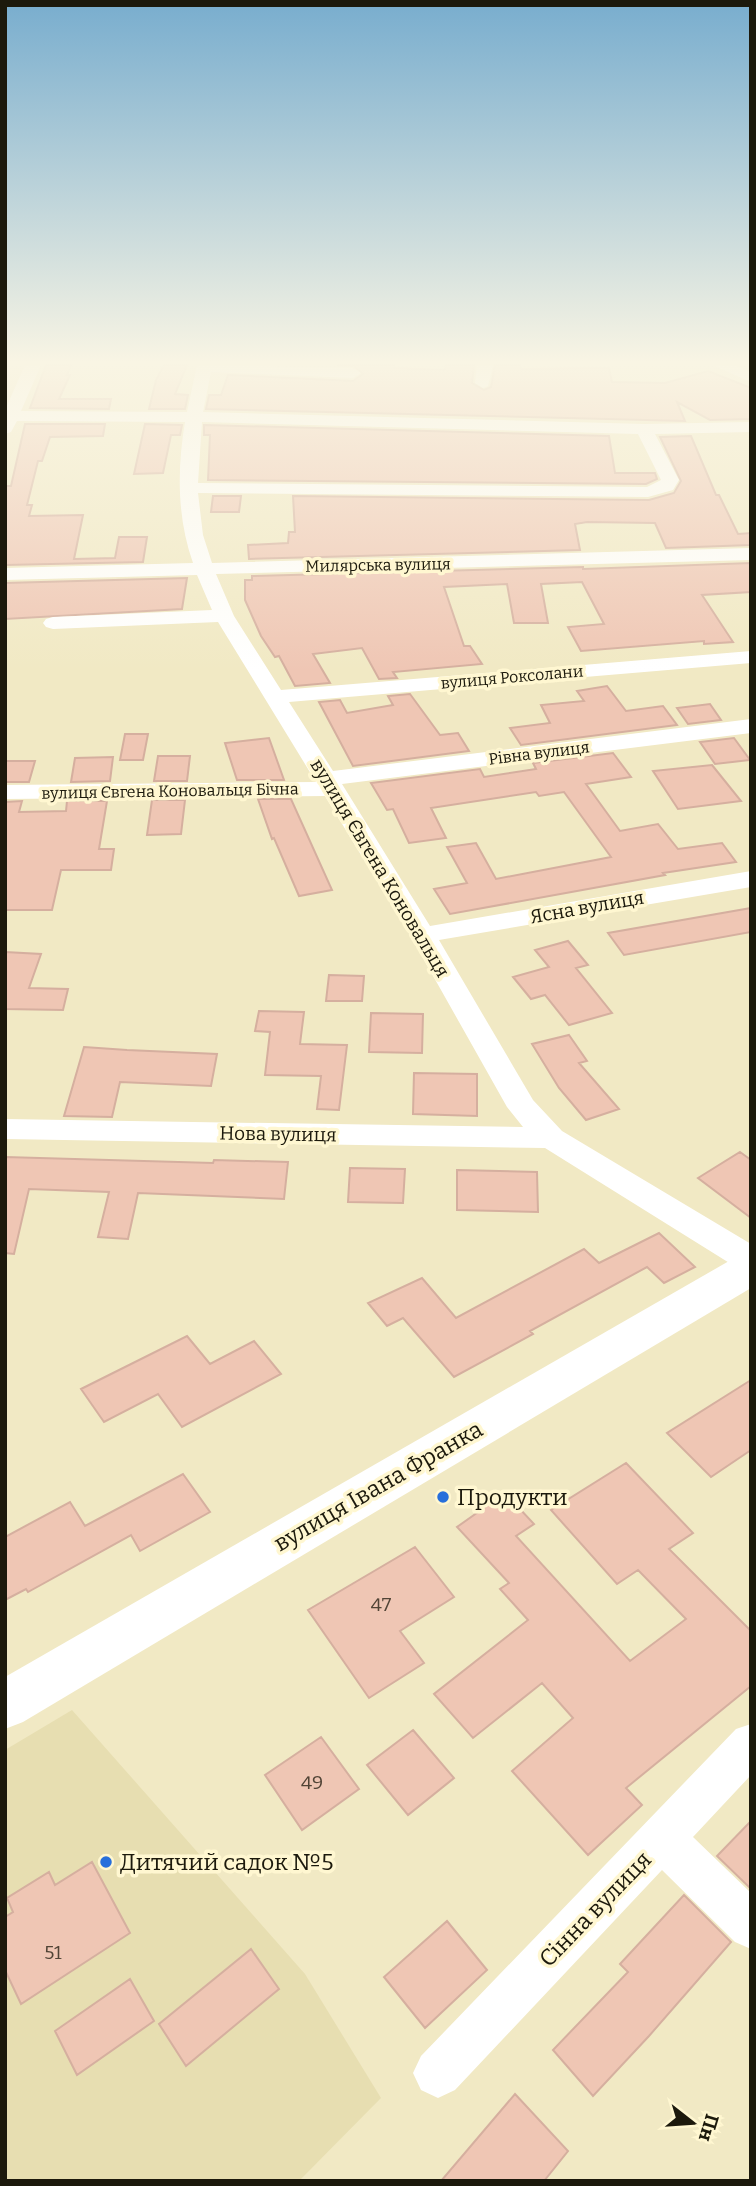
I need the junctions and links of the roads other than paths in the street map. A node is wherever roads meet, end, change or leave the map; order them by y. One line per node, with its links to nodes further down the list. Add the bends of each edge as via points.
1 (190, 467): 3 (street, вулиця Євгена Коновальця)
2 (663, 467): 3 (street, via 670,480 667,486 648,492)
3 (189, 488): 5 (street, вулиця Євгена Коновальця, via 194,537)
4 (751, 554): 5 (street, Милярська вулиця)
5 (204, 570): 6 (street, Милярська вулиця); 7 (street, вулиця Євгена Коновальця)
6 (5, 574)
7 (224, 616): 8 (street); 10 (street, вулиця Євгена Коновальця)
8 (52, 623)
9 (751, 657): 10 (street, вулиця Роксолани)
10 (273, 697): 12 (street, вулиця Євгена Коновальця)
11 (751, 726): 12 (street, Рівна вулиця)
12 (330, 784): 13 (street, вулиця Євгена Коновальця Бічна); 15 (street, вулиця Євгена Коновальця)
13 (5, 792)
14 (751, 879): 15 (street, Ясна вулиця)
15 (423, 935): 17 (street, вулиця Євгена Коновальця, via 522,1107)
16 (5, 1129): 17 (street, Нова вулиця)
17 (551, 1138): 18 (street, вулиця Євгена Коновальця)
18 (751, 1260)
19 (751, 1268): 20 (main road, вулиця Івана Франка)
20 (5, 1705)
21 (751, 1744): 22 (street, Сінна вулиця)
22 (662, 1838): 23 (street); 24 (street, Сінна вулиця)
23 (751, 1926)
24 (438, 2073)

